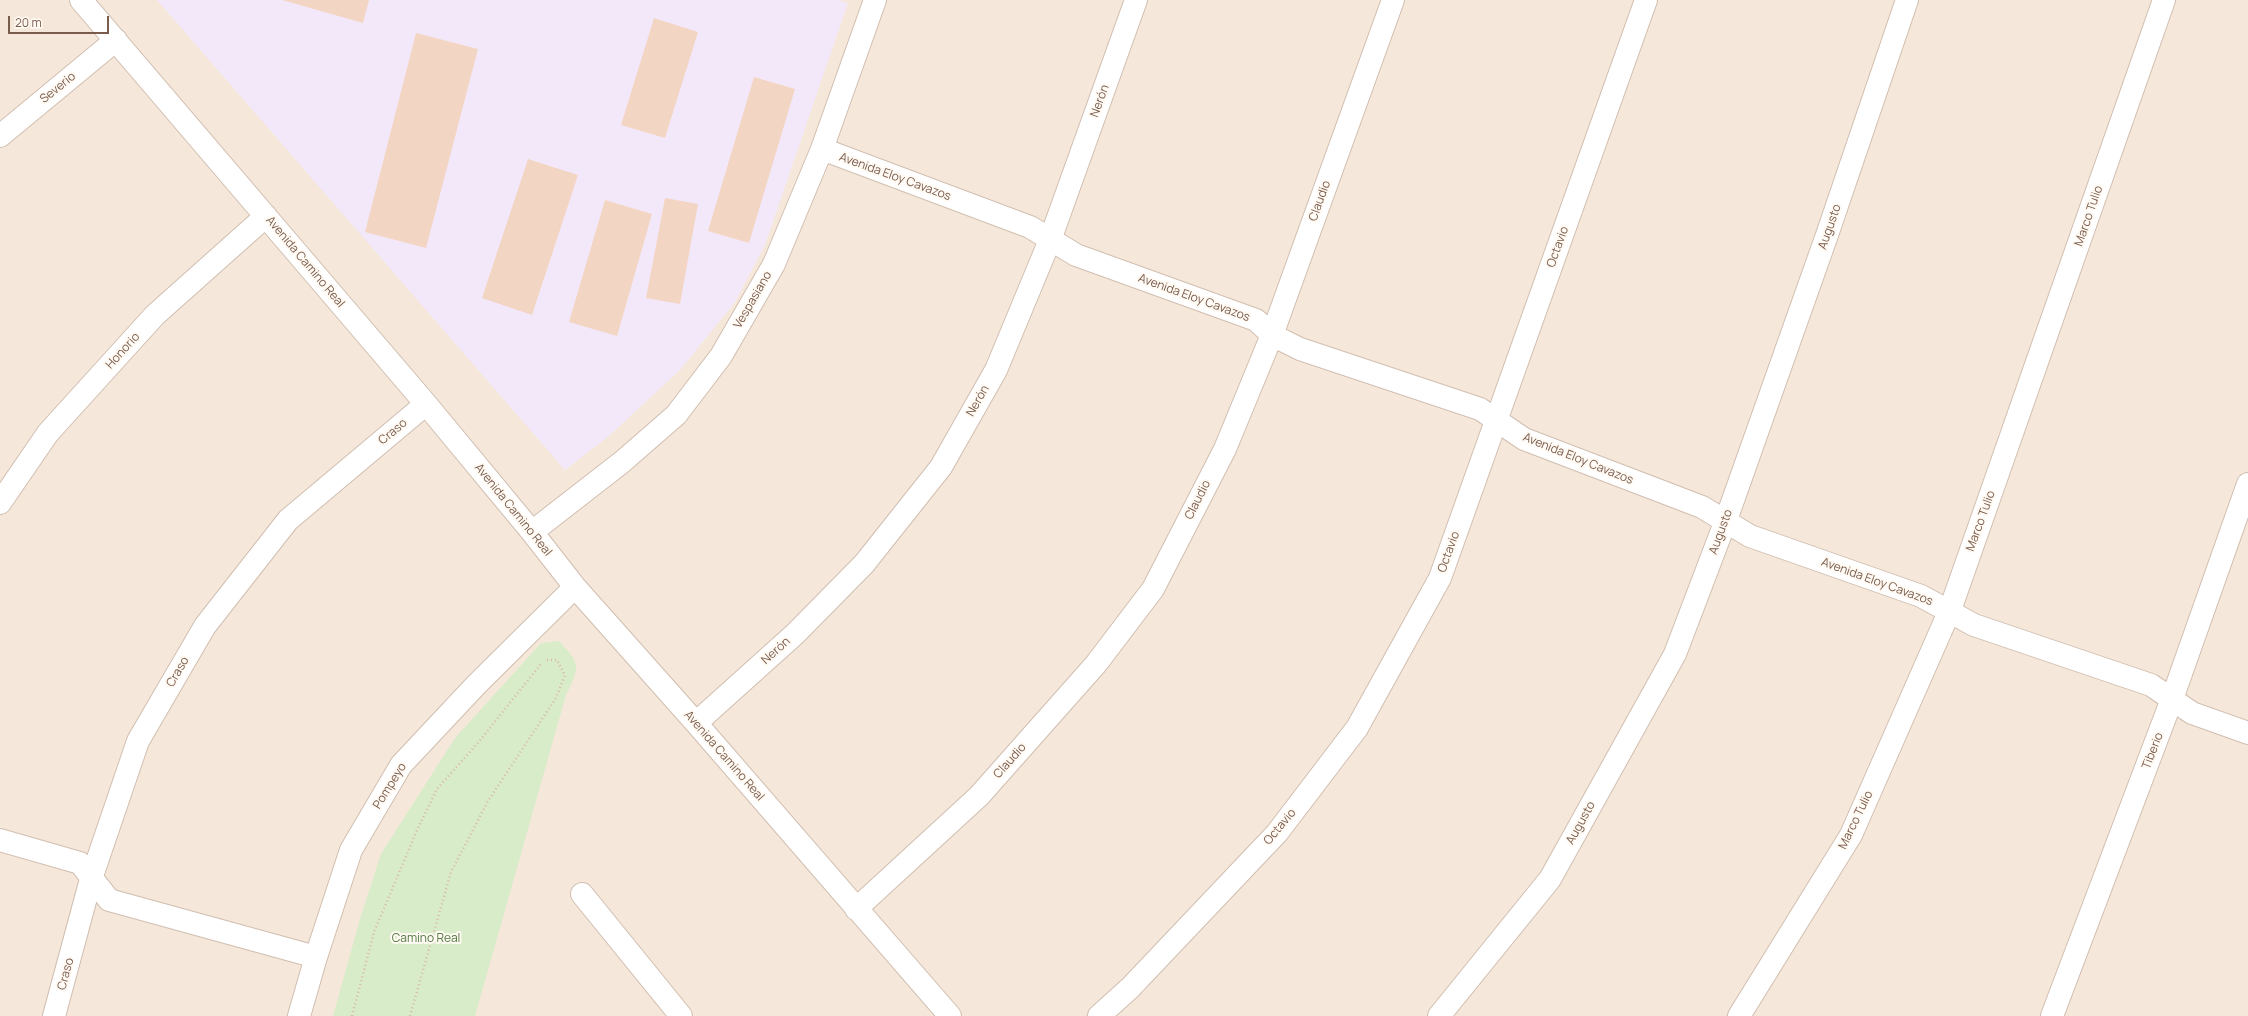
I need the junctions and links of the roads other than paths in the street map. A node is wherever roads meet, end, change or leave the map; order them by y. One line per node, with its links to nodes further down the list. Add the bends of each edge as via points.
1 (81, 0): 8 (street, Avenida Camino Real)
2 (875, 0): 10 (street, Vespasiano)
3 (1136, 0): 12 (street, Nerón)
4 (1393, 0): 13 (street, Claudio)
5 (1646, 0): 15 (street, Octavio)
6 (1907, 0): 18 (street, Augusto)
7 (2164, 0): 21 (street, Marco Tulio)
8 (116, 40): 9 (street, Severio); 11 (street, Avenida Camino Real)
9 (0, 136)
10 (822, 149): 12 (street, Avenida Eloy Cavazos, via 1030,227); 19 (street, Vespasiano, via 774,264 721,356 676,415)
11 (266, 216): 14 (street, Avenida Camino Real); 17 (street, Honorio, via 156,315 48,433)
12 (1050, 240): 13 (street, Avenida Eloy Cavazos, via 1076,255 1256,320); 23 (street, Nerón, via 996,370 941,467 864,564 795,634)
13 (1272, 335): 15 (street, Avenida Eloy Cavazos, via 1300,349 1480,409); 28 (street, Claudio, via 1225,449 1153,589 1096,664 979,796)
14 (426, 404): 19 (street, Avenida Camino Real); 26 (street, Craso, via 288,520 205,626 138,741)
15 (1496, 421): 18 (street, Avenida Eloy Cavazos, via 1524,439 1702,507); 34 (street, Octavio, via 1440,578 1356,728 1277,833 1130,988)
16 (2248, 484): 22 (street, Tiberio)
17 (0, 503)
18 (1726, 520): 21 (street, Avenida Eloy Cavazos, via 1750,536 1921,596); 35 (street, Augusto, via 1675,654 1550,879)
19 (532, 532): 20 (street, Avenida Camino Real)
20 (575, 587): 23 (street, Avenida Camino Real); 29 (street, Pompeyo, via 477,684 401,766 351,850)
21 (1950, 610): 22 (street, Avenida Eloy Cavazos, via 1974,625 2151,685); 36 (street, Marco Tulio, via 1851,836)
22 (2172, 699): 24 (street, Avenida Eloy Cavazos, via 2192,713); 37 (street, Tiberio)
23 (696, 723): 28 (street, Avenida Camino Real)
24 (2248, 733)
25 (0, 840): 26 (street, via 80,863)
26 (91, 879): 29 (street, via 110,900); 30 (street, Craso)
27 (582, 894): 32 (street)
28 (856, 909): 33 (street, Avenida Camino Real)
29 (316, 957): 31 (street, Pompeyo)
30 (54, 1016)
31 (299, 1016)
32 (681, 1016)
33 (950, 1016)
34 (1099, 1016)
35 (1440, 1016)
36 (1739, 1016)
37 (2052, 1016)

